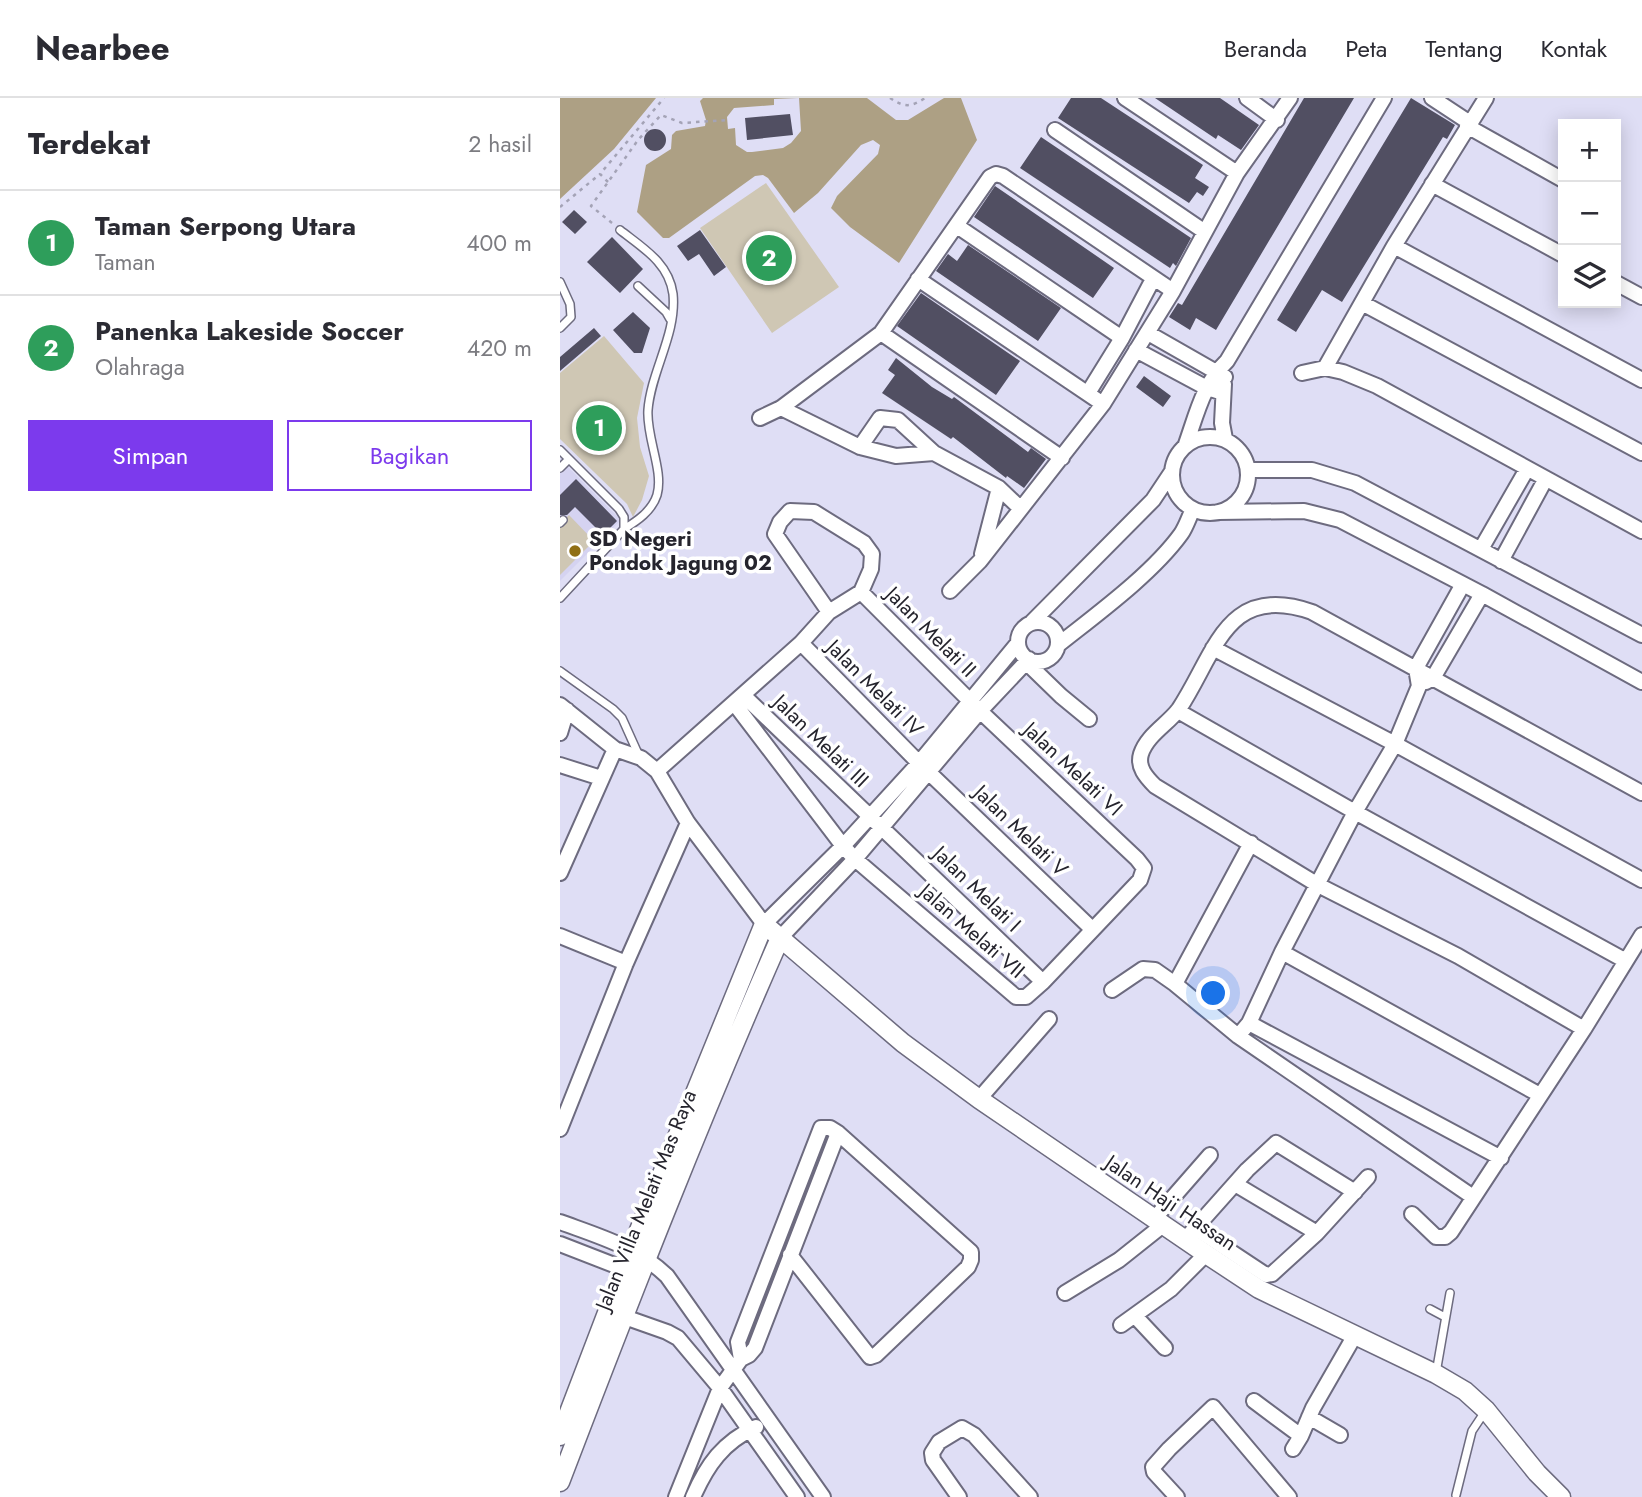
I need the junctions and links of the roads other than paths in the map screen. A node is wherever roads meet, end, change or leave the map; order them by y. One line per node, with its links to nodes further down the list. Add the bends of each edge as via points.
1 (1125, 98): 11 (street)
2 (1247, 98): 7 (street)
3 (1290, 98): 8 (street)
4 (1384, 98): 35 (street)
5 (1433, 98): 9 (street)
6 (1486, 98): 9 (street)
7 (1268, 104): 8 (street)
8 (1277, 120): 11 (street)
9 (1469, 124): 12 (street); 13 (street)
10 (1055, 130): 16 (street)
11 (1237, 173): 16 (street)
12 (1558, 177)
13 (1432, 184): 17 (street); 18 (street)
14 (957, 226): 19 (street); 20 (street, via 996,174); 31 (street)
15 (620, 230): 27 (lane, via 657,258 667,275 673,296)
16 (1205, 232): 24 (street)
17 (1394, 246): 26 (street); 36 (street)
18 (1558, 252)
19 (918, 279): 29 (street); 38 (street)
20 (1153, 279): 24 (street); 31 (street)
21 (560, 282): 28 (lane, via 571,312)
22 (638, 286): 27 (lane)
23 (1621, 286): 25 (street)
24 (1173, 291): 30 (street)
25 (1642, 297)
26 (1362, 303): 33 (street); 48 (street)
27 (670, 319): 60 (lane, via 648,410 657,496 649,510)
28 (560, 328)
29 (881, 332): 41 (street); 49 (street)
30 (1147, 334): 32 (street); 35 (street)
31 (1122, 338): 38 (street)
32 (1136, 350): 37 (street); 40 (street)
33 (1325, 368): 34 (street); 52 (street, via 1377,386)
34 (1302, 373)
35 (1220, 375): 37 (street); 39 (street)
36 (1642, 380)
37 (1205, 387): 39 (street); 44 (street)
38 (1088, 393): 40 (street)
39 (1223, 393): 43 (street)
40 (1103, 404): 49 (street)
41 (781, 408): 42 (street); 45 (street)
42 (760, 418)
43 (1224, 439): 44 (street, via 1207,436); 53 (street, via 1243,455)
44 (1186, 444): 54 (street)
45 (860, 447): 47 (street, via 896,456); 47 (street, via 880,418 888,418 898,420)
46 (560, 450): 50 (lane)
47 (934, 453): 56 (street)
48 (1642, 453)
49 (1062, 458): 57 (street)
50 (569, 459): 51 (lane); 60 (lane, via 619,509)
51 (560, 468)
52 (1527, 469): 55 (street); 62 (street)
53 (1248, 470): 59 (street, via 1245,492 1238,502); 62 (street, via 1312,470 1343,478)
54 (1171, 473): 58 (street, via 1177,494); 71 (street, via 1153,500)
55 (1545, 480): 61 (street); 64 (street)
56 (999, 488): 57 (street); 63 (street)
57 (1020, 508): 63 (street)
58 (1193, 509): 59 (street); 75 (street, via 1182,533 1161,555)
59 (1218, 512): 65 (street, via 1321,514)
60 (624, 529): 69 (lane)
61 (1642, 531)
62 (1481, 549): 64 (street)
63 (980, 561): 66 (street)
64 (1501, 561): 72 (street)
65 (1463, 584): 68 (street); 78 (street)
66 (950, 591)
67 (860, 592): 70 (street); 70 (street, via 871,569 872,554 864,543 814,512 790,511 775,534); 84 (street, Jalan Melati II)
68 (1482, 593): 80 (street); 81 (street)
69 (560, 598)
70 (829, 612): 73 (street)
71 (1032, 622): 74 (street, via 1022,630); 75 (street, via 1052,627)
72 (1642, 635)
73 (801, 643): 83 (street); 93 (street, Jalan Melati IV)
74 (1018, 643): 77 (street); 84 (street)
75 (1058, 645): 77 (street, via 1047,660)
76 (1213, 648): 78 (street, via 1239,615 1264,606 1294,606); 86 (street); 89 (street)
77 (1027, 660): 84 (street); 87 (street)
78 (1416, 668): 80 (street); 82 (street)
79 (560, 671): 91 (lane, via 622,718)
80 (1433, 678): 82 (street); 96 (street)
81 (1642, 682)
82 (1419, 687): 89 (street)
83 (739, 699): 94 (street); 98 (street, Jalan Melati III); 101 (street)
84 (976, 706): 93 (street); 104 (street, Jalan Melati VI)
85 (564, 708): 88 (street); 90 (street)
86 (1178, 711): 97 (street); 100 (street, via 1141,752 1145,776)
87 (1089, 719)
88 (560, 733)
89 (1395, 744): 97 (street); 106 (street)
90 (615, 749): 91 (street); 95 (street)
91 (641, 758): 94 (street)
92 (560, 765): 95 (street)
93 (925, 767): 98 (street); 109 (street, Jalan Melati V)
94 (657, 771): 99 (street)
95 (601, 778): 102 (street)
96 (1642, 793)
97 (1355, 813): 107 (street); 114 (street)
98 (876, 822): 101 (street); 103 (street); 116 (street, Jalan Melati I)
99 (688, 823): 108 (street); 115 (street)
100 (1251, 843): 107 (street); 117 (street)
101 (843, 846): 103 (street); 108 (street)
102 (563, 856): 105 (street)
103 (855, 859): 112 (street); 116 (street, Jalan Melati VII, via 1016,997 1026,997)
104 (1144, 868): 109 (street, Jalan Melati VII, via 1140,880)
105 (560, 873)
106 (1642, 880)
107 (1318, 884): 113 (street); 121 (street, via 1458,956)
108 (764, 924): 112 (street, Jalan Haji Hassan); 123 (street, Jalan Villa Melati Mas Raya)
109 (1092, 929): 116 (street, Jalan Melati VII)
110 (1642, 935): 114 (street)
111 (560, 936): 115 (street)
112 (780, 938): 123 (street, Jalan Villa Melati Mas Raya); 125 (street, Jalan Haji Hassan, via 903,1043)
113 (1282, 952): 120 (street); 124 (street)
114 (1626, 961): 121 (street)
115 (626, 963): 126 (street)
116 (1043, 982)
117 (1175, 984): 118 (street, via 1149,968); 122 (street)
118 (1112, 989)
119 (1049, 1019): 125 (street)
120 (1249, 1023): 122 (street); 129 (street)
121 (1584, 1029): 124 (street)
122 (1238, 1036): 133 (street)
123 (716, 1063): 140 (street, Jalan Villa Melati Mas Raya)
124 (1540, 1095): 129 (street)
125 (979, 1099): 136 (street, Jalan Haji Hassan)
126 (560, 1129)
127 (838, 1133): 142 (street); 142 (street, via 971,1252 971,1260 870,1357); 153 (street, via 821,1128 738,1342)
128 (1210, 1155): 136 (street)
129 (1501, 1158): 133 (street)
130 (1368, 1177): 132 (street)
131 (1235, 1184): 132 (street, via 1276,1143); 137 (street); 138 (street)
132 (1355, 1192): 137 (street)
133 (1473, 1197): 134 (street, via 1445,1237 1436,1237)
134 (1412, 1214)
135 (560, 1222): 140 (street)
136 (1158, 1222): 138 (street, Jalan Haji Hassan); 144 (street, via 1119,1261)
137 (1317, 1233): 138 (street, via 1278,1270 1266,1275)
138 (1190, 1234): 141 (street, Jalan Haji Hassan)
139 (560, 1244): 143 (street)
140 (638, 1254): 143 (street, Jalan Villa Melati Mas Raya); 153 (street, via 667,1276)
141 (1206, 1254): 148 (street); 151 (street, Jalan Haji Hassan, via 1259,1289)
142 (790, 1255): 153 (street, via 755,1348)
143 (632, 1272): 147 (street, Jalan Villa Melati Mas Raya)
144 (1065, 1293)
145 (1450, 1293): 149 (lane)
146 (1430, 1309): 149 (lane)
147 (616, 1314): 155 (street, via 673,1334); 162 (street, Jalan Villa Melati Mas Raya); 165 (street, Jalan Villa Melati Mas Raya)
148 (1135, 1316): 150 (street); 152 (street)
149 (1445, 1317): 154 (lane)
150 (1121, 1325)
151 (1355, 1335): 154 (street, Jalan Haji Hassan); 158 (street)
152 (1165, 1348)
153 (736, 1365): 155 (street); 159 (street)
154 (1436, 1374): 157 (street, Jalan Haji Hassan)
155 (720, 1388): 160 (street); 168 (street)
156 (1254, 1401): 163 (street)
157 (1486, 1410): 166 (street, Jalan Haji Hassan); 167 (lane, via 1472,1431)
158 (1309, 1417): 161 (street); 163 (street)
159 (769, 1422): 160 (street); 171 (street)
160 (750, 1430): 169 (street, via 716,1456); 170 (street)
161 (1340, 1435)
162 (560, 1436)
163 (1301, 1436): 164 (street)
164 (1293, 1449)
165 (560, 1482)
166 (1553, 1494)
167 (1456, 1495)
168 (676, 1497)
169 (693, 1497)
170 (797, 1497)
171 (823, 1497)
172 (959, 1497): 173 (street, via 932,1453 939,1442 962,1428 974,1435)
173 (1030, 1497)
174 (1177, 1497): 175 (street, via 1153,1467 1213,1407)
175 (1289, 1497)

